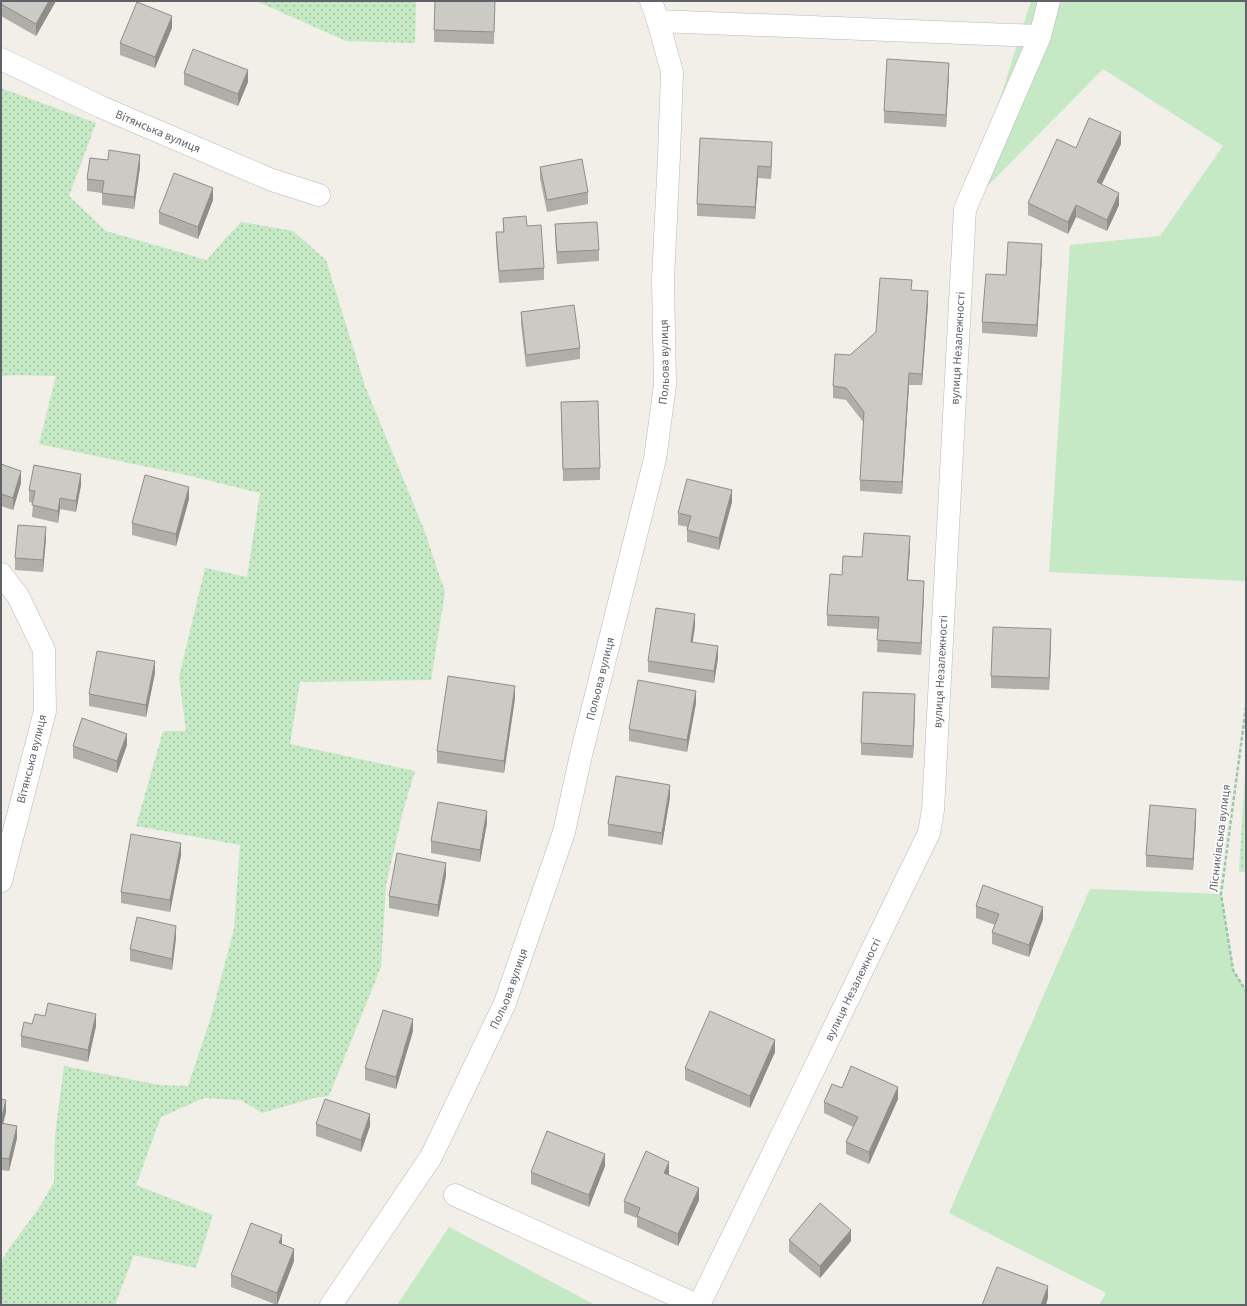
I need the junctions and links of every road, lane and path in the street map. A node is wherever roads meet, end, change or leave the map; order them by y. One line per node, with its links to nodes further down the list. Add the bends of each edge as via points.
1 (651, 1): 3 (street, Польова вулиця)
2 (1049, 1): 4 (street, вулиця Незалежності)
3 (658, 21): 4 (street); 12 (street, Польова вулиця, via 672,72 663,279 665,386 656,459 580,755 564,832 506,1003 431,1157)
4 (1040, 36): 13 (street, вулиця Незалежності, via 965,209 934,810 929,833)
5 (1, 59): 6 (street, Вітянська вулиця, via 101,107 265,177)
6 (319, 194)
7 (1, 574): 9 (street, Вітянська вулиця, via 18,596 44,650 45,711)
8 (1246, 707): 10 (path, Лісниківська вулиця, via 1221,894 1233,970)
9 (1, 881)
10 (1246, 991)
11 (455, 1195): 13 (street)
12 (331, 1305)
13 (698, 1305)

